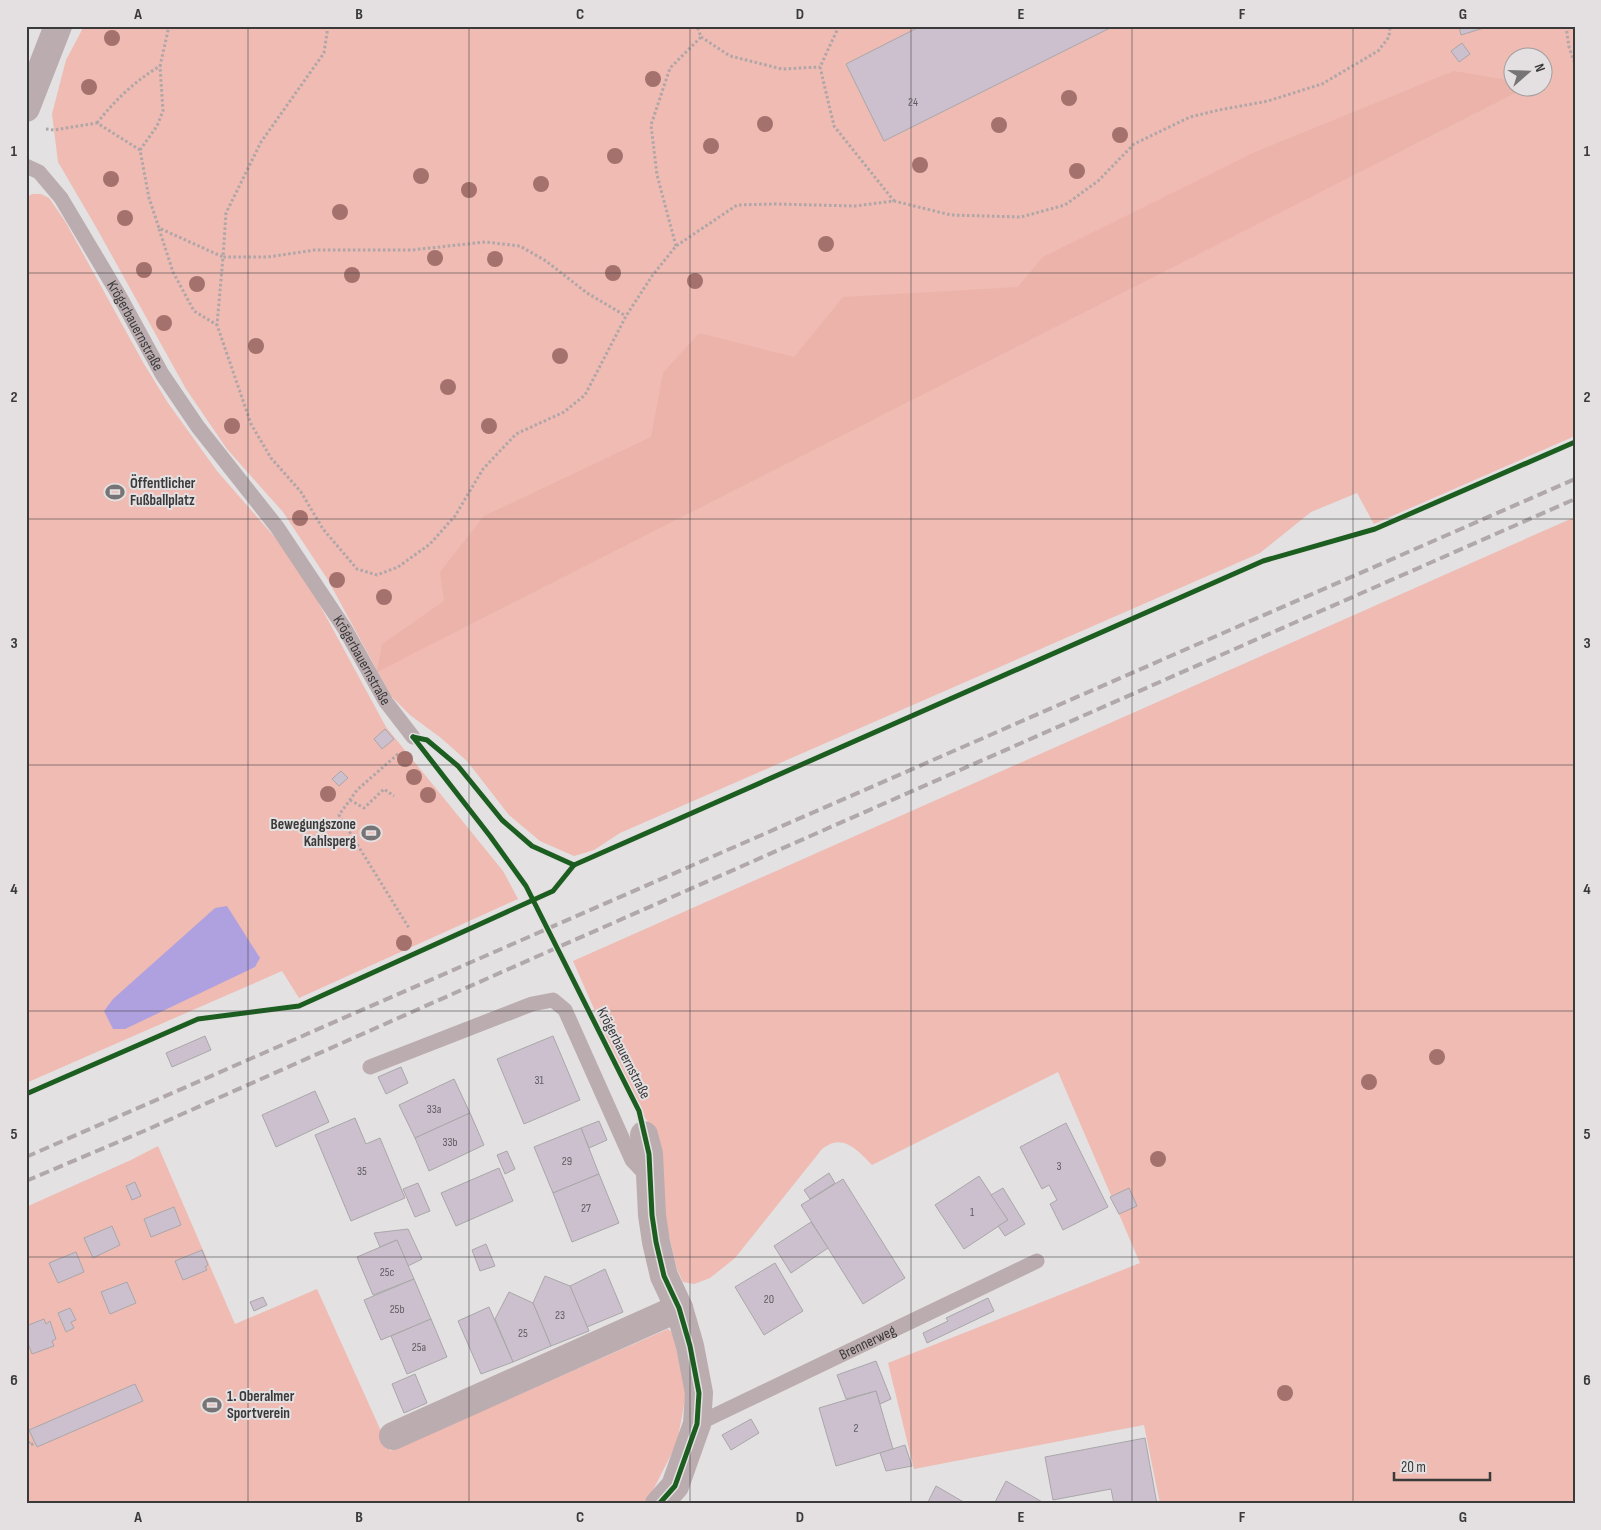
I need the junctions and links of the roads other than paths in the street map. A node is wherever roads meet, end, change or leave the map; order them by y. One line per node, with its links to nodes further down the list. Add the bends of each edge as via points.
1 (58, 26): 2 (street)
2 (26, 108)
3 (26, 166): 4 (lane, Krögerbauernstraße, via 39,172 61,198 162,374 198,427 277,527 345,629 386,702)
4 (413, 737)
5 (370, 1067): 7 (lane, via 532,1004 553,1000 565,1010 632,1160)
6 (644, 1136): 7 (street)
7 (652, 1181): 9 (street, via 656,1242 664,1276)
8 (1037, 1261): 10 (lane, Brennerweg)
9 (679, 1308): 10 (street, via 699,1393); 11 (street)
10 (697, 1424): 12 (street, via 675,1486)
11 (393, 1436)
12 (659, 1504)

